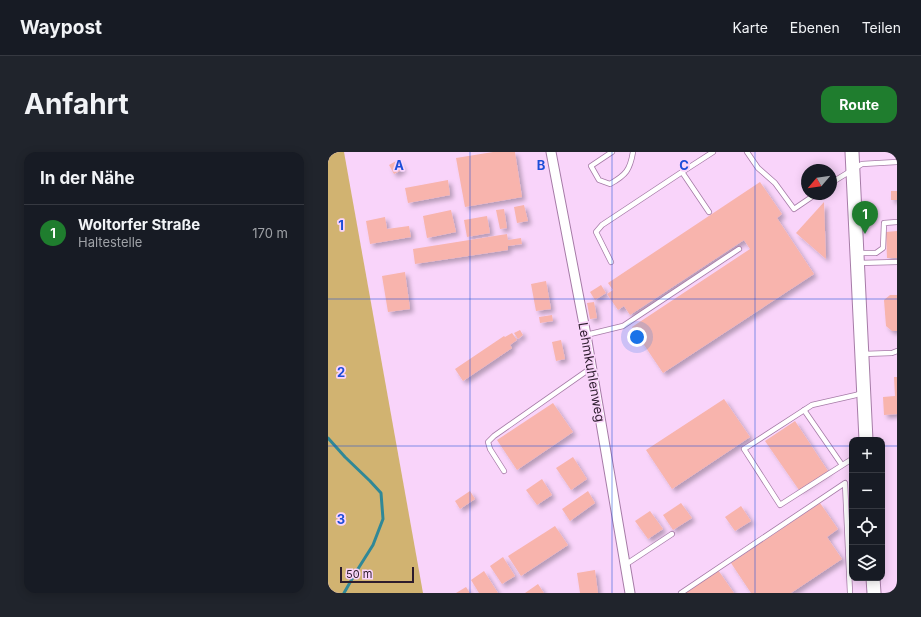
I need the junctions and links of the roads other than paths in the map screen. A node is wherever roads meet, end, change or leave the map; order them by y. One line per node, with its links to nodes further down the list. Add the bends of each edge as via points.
1 (552, 152): 18 (street, Lehmkuhlenweg)
2 (612, 152): 3 (lane, via 591,166 599,180 610,184 623,176 631,164)
3 (633, 152)
4 (713, 152): 9 (lane)
5 (747, 152): 11 (lane, via 758,168 775,182 794,209)
6 (852, 152): 8 (street)
7 (897, 162): 8 (lane, via 862,164)
8 (853, 169): 10 (lane); 15 (street)
9 (682, 172): 12 (lane); 16 (lane, via 602,225 596,232)
10 (837, 180)
11 (807, 200)
12 (709, 212)
13 (897, 222): 15 (lane, via 884,223 883,248 876,253)
14 (739, 249): 18 (lane, via 623,326)
15 (857, 258): 17 (lane); 20 (street)
16 (611, 262)
17 (897, 262)
18 (586, 335): 21 (street, Lehmkuhlenweg)
19 (897, 351): 20 (lane)
20 (861, 354): 22 (street)
21 (592, 368): 27 (lane, via 488,442); 29 (street, Lehmkuhlenweg)
22 (864, 392): 23 (lane, via 812,405); 24 (street)
23 (804, 410): 26 (lane); 26 (lane, via 744,449 780,505)
24 (866, 437)
25 (849, 461): 26 (lane)
26 (842, 465)
27 (504, 471)
28 (672, 534): 29 (lane)
29 (625, 565): 31 (street, Lehmkuhlenweg)
30 (873, 581): 34 (street)
31 (630, 593)
32 (681, 593): 33 (lane, via 845,483)
33 (850, 593)
34 (874, 593)

